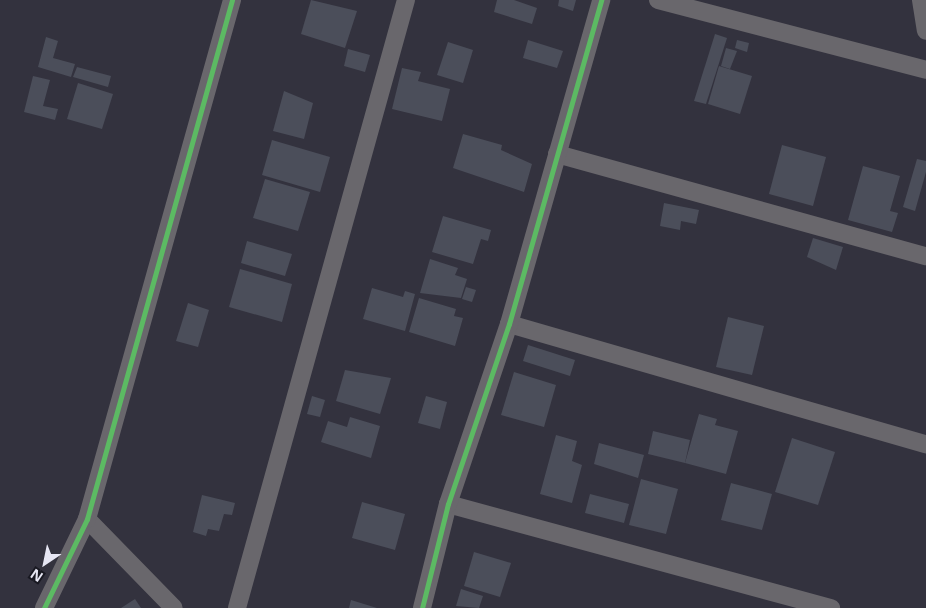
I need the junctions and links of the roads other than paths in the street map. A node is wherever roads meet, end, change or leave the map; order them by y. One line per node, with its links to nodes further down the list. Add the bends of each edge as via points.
1 (232, 0): 13 (street)
2 (406, 0): 16 (street)
3 (601, 0): 8 (street)
4 (658, 0): 7 (street)
5 (921, 0): 6 (street)
6 (926, 31)
7 (926, 70)
8 (557, 154): 9 (street); 10 (street)
9 (926, 256)
10 (509, 324): 11 (street); 12 (street)
11 (926, 444)
12 (448, 504): 17 (street); 18 (street)
13 (87, 519): 14 (street); 15 (street)
14 (44, 608)
15 (174, 608)
16 (237, 608)
17 (422, 608)
18 (831, 608)

